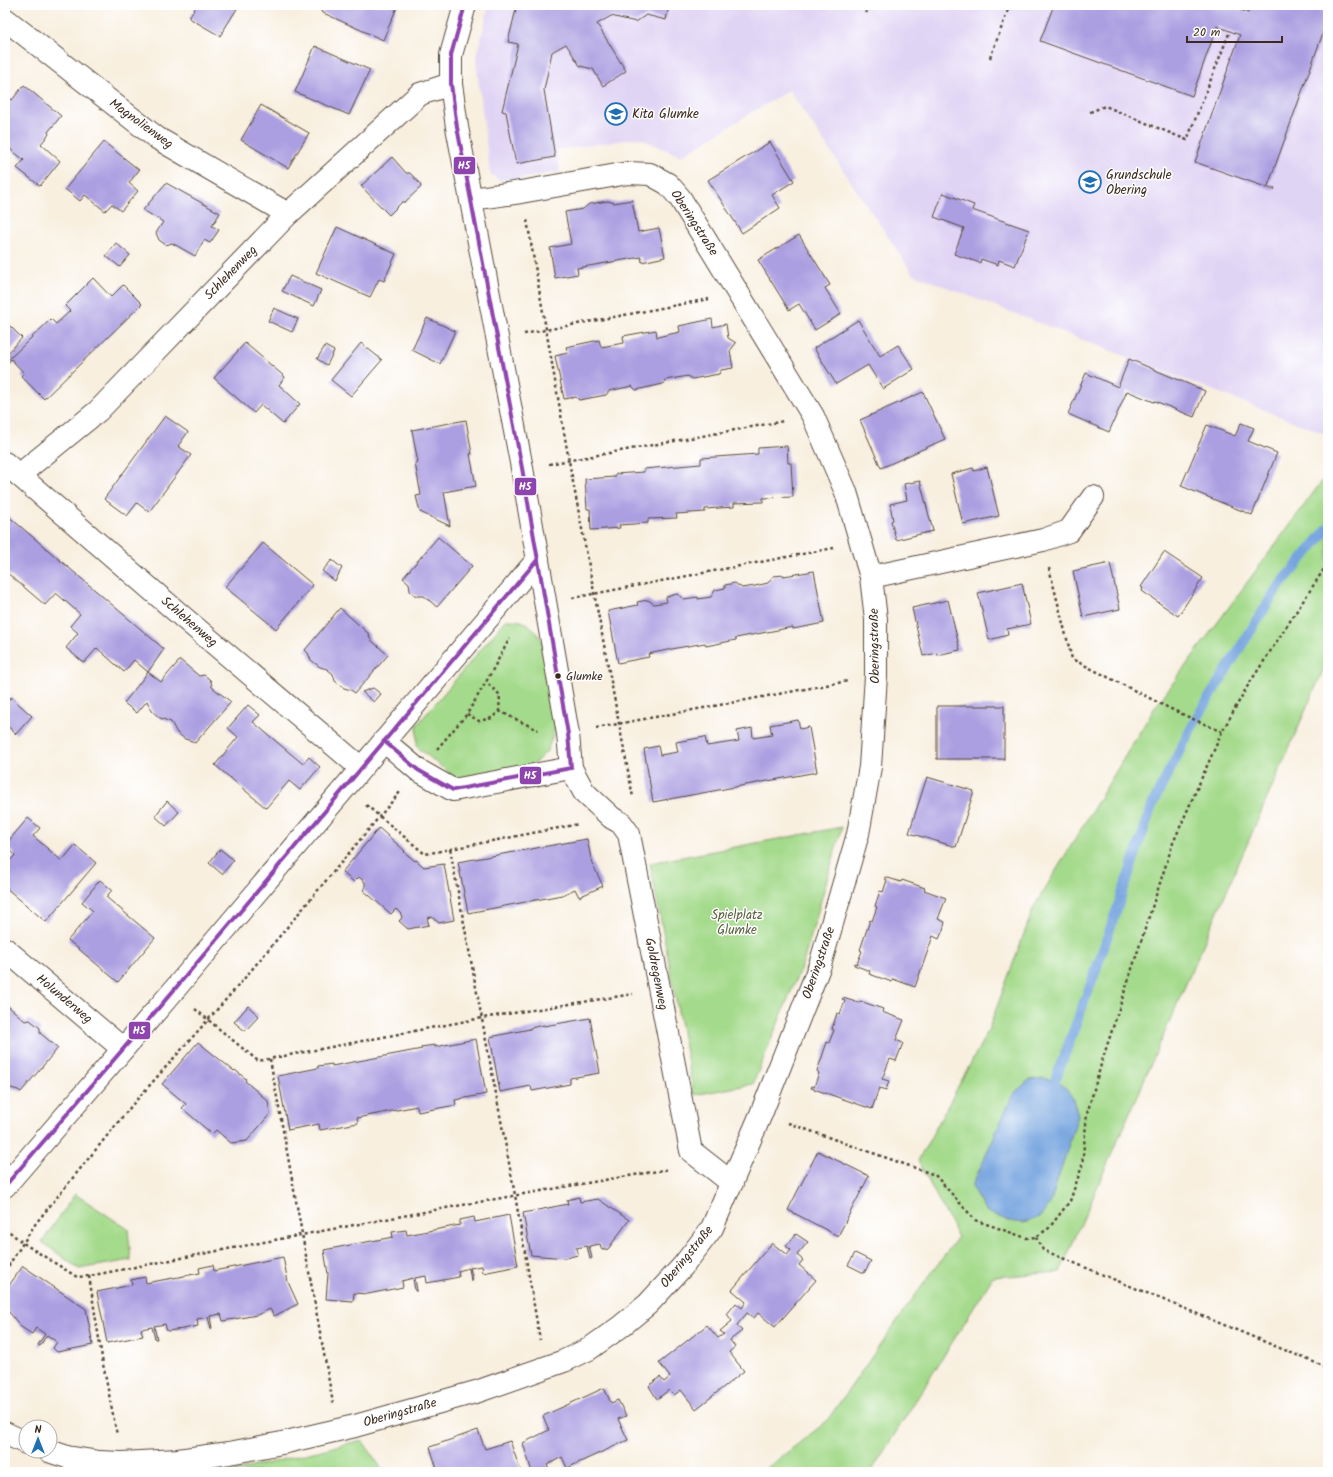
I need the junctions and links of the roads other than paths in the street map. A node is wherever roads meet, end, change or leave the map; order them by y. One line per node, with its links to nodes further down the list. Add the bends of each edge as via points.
1 (465, 5): 3 (street, via 451,55)
2 (5, 19): 5 (street, Magnolienweg, via 157,138)
3 (451, 84): 4 (street); 5 (street, Schlehenweg, via 420,94)
4 (471, 199): 8 (street); 9 (street, Oberingstraße, via 628,172 650,174 668,184 680,198 813,416 846,492)
5 (288, 214): 6 (street, Schlehenweg, via 98,411)
6 (12, 469): 11 (street, Schlehenweg)
7 (1093, 496): 9 (street, via 1070,531 1043,540)
8 (538, 559): 10 (street); 12 (street, via 568,734)
9 (871, 577): 15 (street, Oberingstraße, via 876,619 876,676 870,766 858,834 820,964)
10 (384, 741): 11 (street); 12 (street, via 418,770 453,790)
11 (361, 768): 14 (street)
12 (571, 768): 15 (street, Goldregenweg, via 584,792 621,823 629,834 691,1151)
13 (5, 949): 14 (street, Holunderweg)
14 (123, 1049): 16 (street)
15 (732, 1183): 19 (street, Oberingstraße, via 712,1228 683,1266 648,1304 589,1349 544,1368 479,1391 282,1443 229,1453 178,1460 122,1463 99,1462)
16 (5, 1186)
17 (5, 1433): 18 (street)
18 (18, 1439)
19 (58, 1454)

